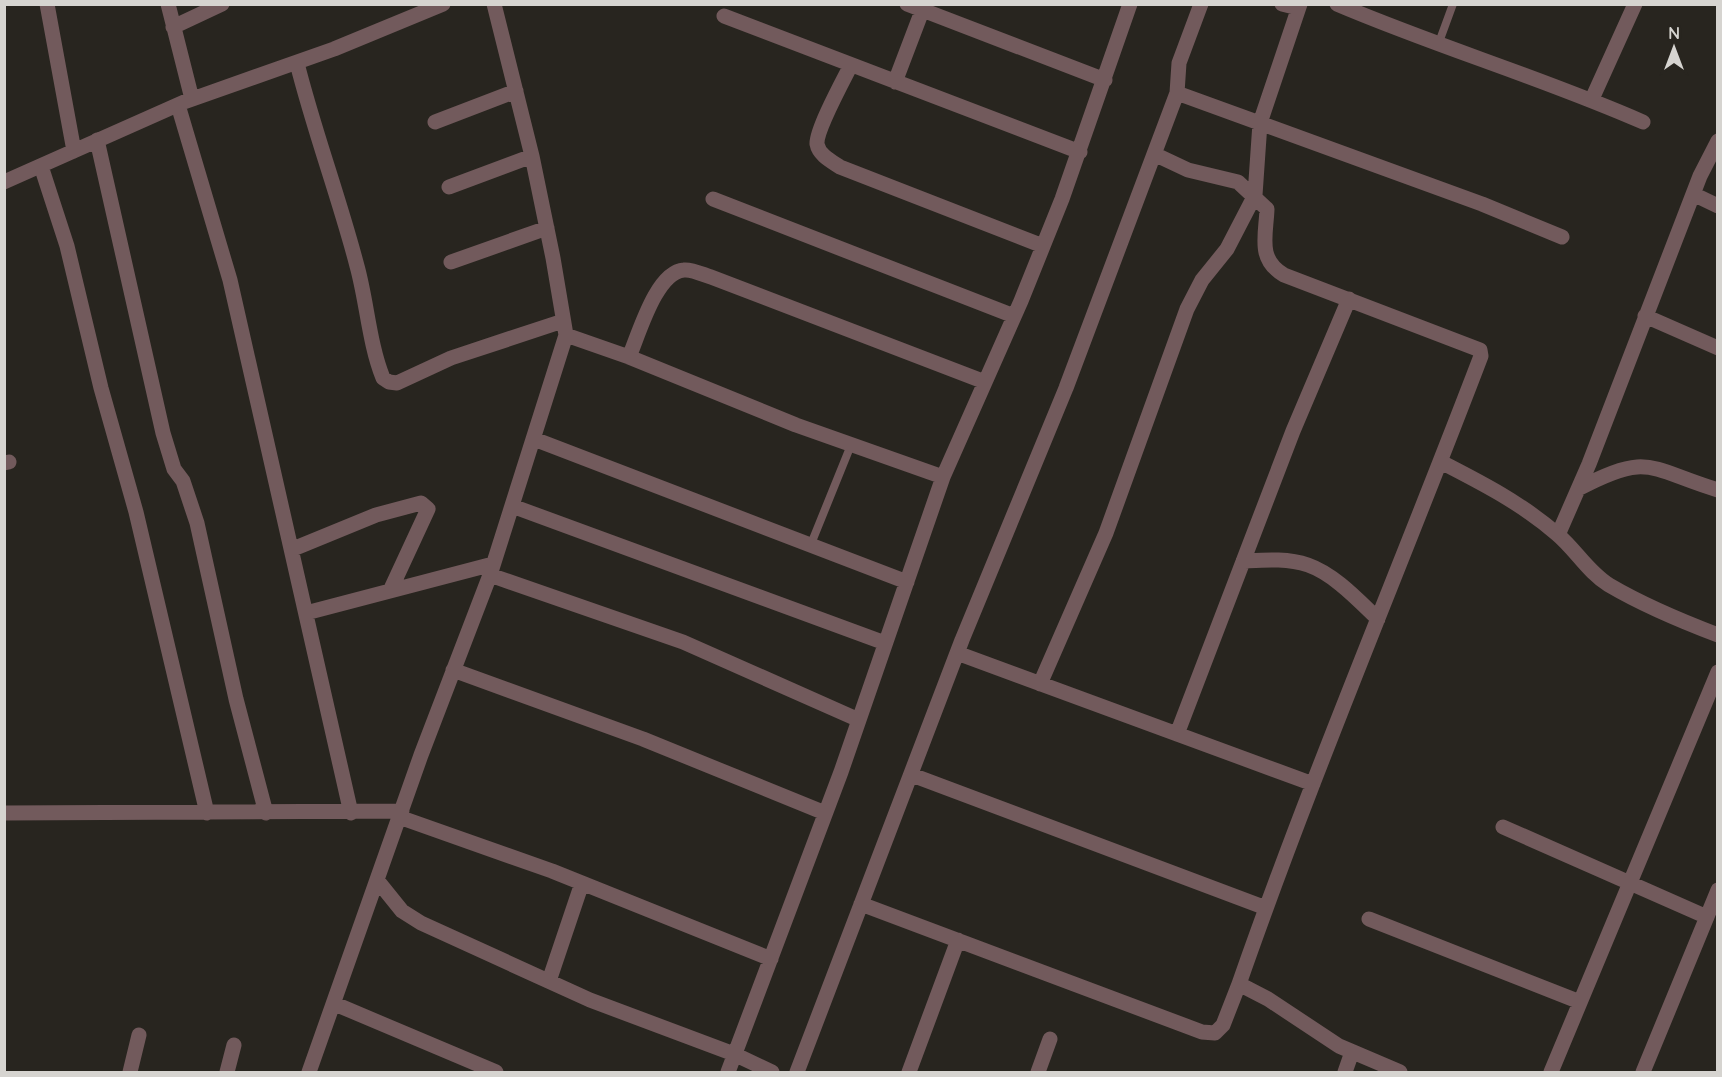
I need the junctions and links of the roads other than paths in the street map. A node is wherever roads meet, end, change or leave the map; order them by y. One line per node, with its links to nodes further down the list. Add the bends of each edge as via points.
1 (47, 4): 32 (street)
2 (168, 4): 16 (street)
3 (222, 4): 16 (street)
4 (443, 4): 18 (street)
5 (494, 4): 22 (street)
6 (907, 4): 14 (street)
7 (1130, 4): 20 (street)
8 (1201, 4): 23 (street, via 1179,63)
9 (1282, 4): 13 (street)
10 (1337, 4): 17 (street)
11 (1453, 4): 17 (lane)
12 (1635, 4): 25 (street)
13 (1299, 6): 29 (street)
14 (922, 10): 20 (street); 21 (street)
15 (724, 16): 19 (street)
16 (173, 27): 24 (street)
17 (1438, 45): 25 (street)
18 (297, 63): 24 (street); 50 (street, via 312,122 341,205 383,378 397,383 451,357)
19 (850, 65): 21 (street); 45 (street, via 820,131 817,144 823,155 840,167)
20 (1105, 80): 33 (street)
21 (895, 82): 33 (street)
22 (516, 91): 27 (street); 35 (street)
23 (1177, 93): 29 (street); 34 (street)
24 (192, 99): 26 (street)
25 (1592, 99): 28 (street)
26 (178, 105): 30 (street); 63 (street, via 231,280)
27 (435, 122)
28 (1643, 122)
29 (1260, 123): 40 (street); 44 (street)
30 (98, 140): 32 (street); 82 (street, via 163,433 198,523 236,699)
31 (1718, 141): 39 (street)
32 (74, 151): 36 (street)
33 (1080, 152): 45 (street)
34 (1154, 154): 40 (street, via 1188,170 1238,182); 72 (street, via 1066,387)
35 (532, 156): 38 (street); 43 (street)
36 (41, 166): 37 (street); 81 (street, via 67,246 136,512)
37 (4, 182)
38 (449, 187)
39 (1693, 194): 42 (street); 49 (street)
40 (1255, 195): 47 (street, via 1267,209 1265,257 1273,268); 75 (street, via 1227,249 1202,280 1187,309 1106,532)
41 (713, 199): 48 (street)
42 (1718, 206)
43 (547, 228): 46 (street); 50 (street)
44 (1562, 237)
45 (1043, 246): 48 (street)
46 (451, 262)
47 (1350, 299): 56 (street, via 1480,350); 64 (street)
48 (1014, 316): 53 (street)
49 (1645, 316): 51 (street); 58 (street)
50 (565, 328): 52 (street); 54 (street)
51 (1718, 348)
52 (629, 357): 53 (street, via 656,292 667,277 684,270); 55 (street, via 720,397)
53 (985, 382): 57 (street)
54 (534, 439): 60 (street); 62 (street)
55 (850, 445): 57 (street); 62 (lane)
56 (1441, 462): 61 (street, via 1504,494); 69 (street)
57 (943, 477): 66 (street)
58 (1578, 489): 59 (street, via 1611,471 1643,465); 61 (street)
59 (1718, 490)
60 (512, 506): 65 (street); 71 (street)
61 (1558, 535): 70 (street, via 1590,570 1609,584 1684,622)
62 (812, 544): 66 (street)
63 (293, 549): 67 (street, via 376,515 421,503 428,509); 68 (street)
64 (1243, 561): 69 (street, via 1281,560 1309,565); 77 (street)
65 (491, 569): 67 (street); 73 (street); 76 (street, via 683,642)
66 (907, 582): 71 (street)
67 (390, 591): 68 (street)
68 (306, 614): 83 (street)
69 (1378, 618): 79 (street)
70 (1718, 634)
71 (885, 644): 76 (street)
72 (957, 653): 75 (street); 78 (street)
73 (453, 670): 84 (street, via 643,739); 85 (street)
74 (1718, 672): 89 (street)
75 (1040, 684): 77 (street)
76 (859, 720): 84 (street)
77 (1177, 734): 79 (street)
78 (912, 775): 91 (street); 92 (street)
79 (1313, 784): 92 (street)
80 (4, 813): 81 (street)
81 (207, 813): 82 (street)
82 (266, 813): 83 (street)
83 (351, 813): 85 (street)
84 (825, 813): 96 (street)
85 (400, 814): 87 (street); 88 (street)
86 (1503, 827): 89 (street)
87 (377, 880): 97 (street, via 402,910 421,923); 100 (street)
88 (582, 883): 96 (street); 97 (street)
89 (1628, 884): 93 (street); 99 (street)
90 (1718, 890): 93 (street)
91 (861, 904): 95 (street); 112 (street)
92 (1266, 908): 98 (street)
93 (1707, 916): 118 (street)
94 (1369, 919): 99 (street)
95 (958, 940): 98 (street, via 1202,1032 1215,1033 1223,1025); 113 (street)
96 (771, 959): 105 (street)
97 (549, 981): 105 (street)
98 (1239, 984): 104 (street)
99 (1580, 1002): 117 (street)
100 (334, 1004): 108 (street); 109 (street)
101 (139, 1035): 106 (street)
102 (1050, 1039): 114 (street)
103 (234, 1045): 107 (street)
104 (1352, 1052): 115 (street); 116 (street)
105 (734, 1054): 110 (street); 111 (street)
106 (130, 1072)
107 (227, 1072)
108 (309, 1072)
109 (496, 1072)
110 (728, 1072)
111 (772, 1072)
112 (797, 1072)
113 (909, 1072)
114 (1038, 1072)
115 (1345, 1072)
116 (1400, 1072)
117 (1551, 1072)
118 (1643, 1072)

